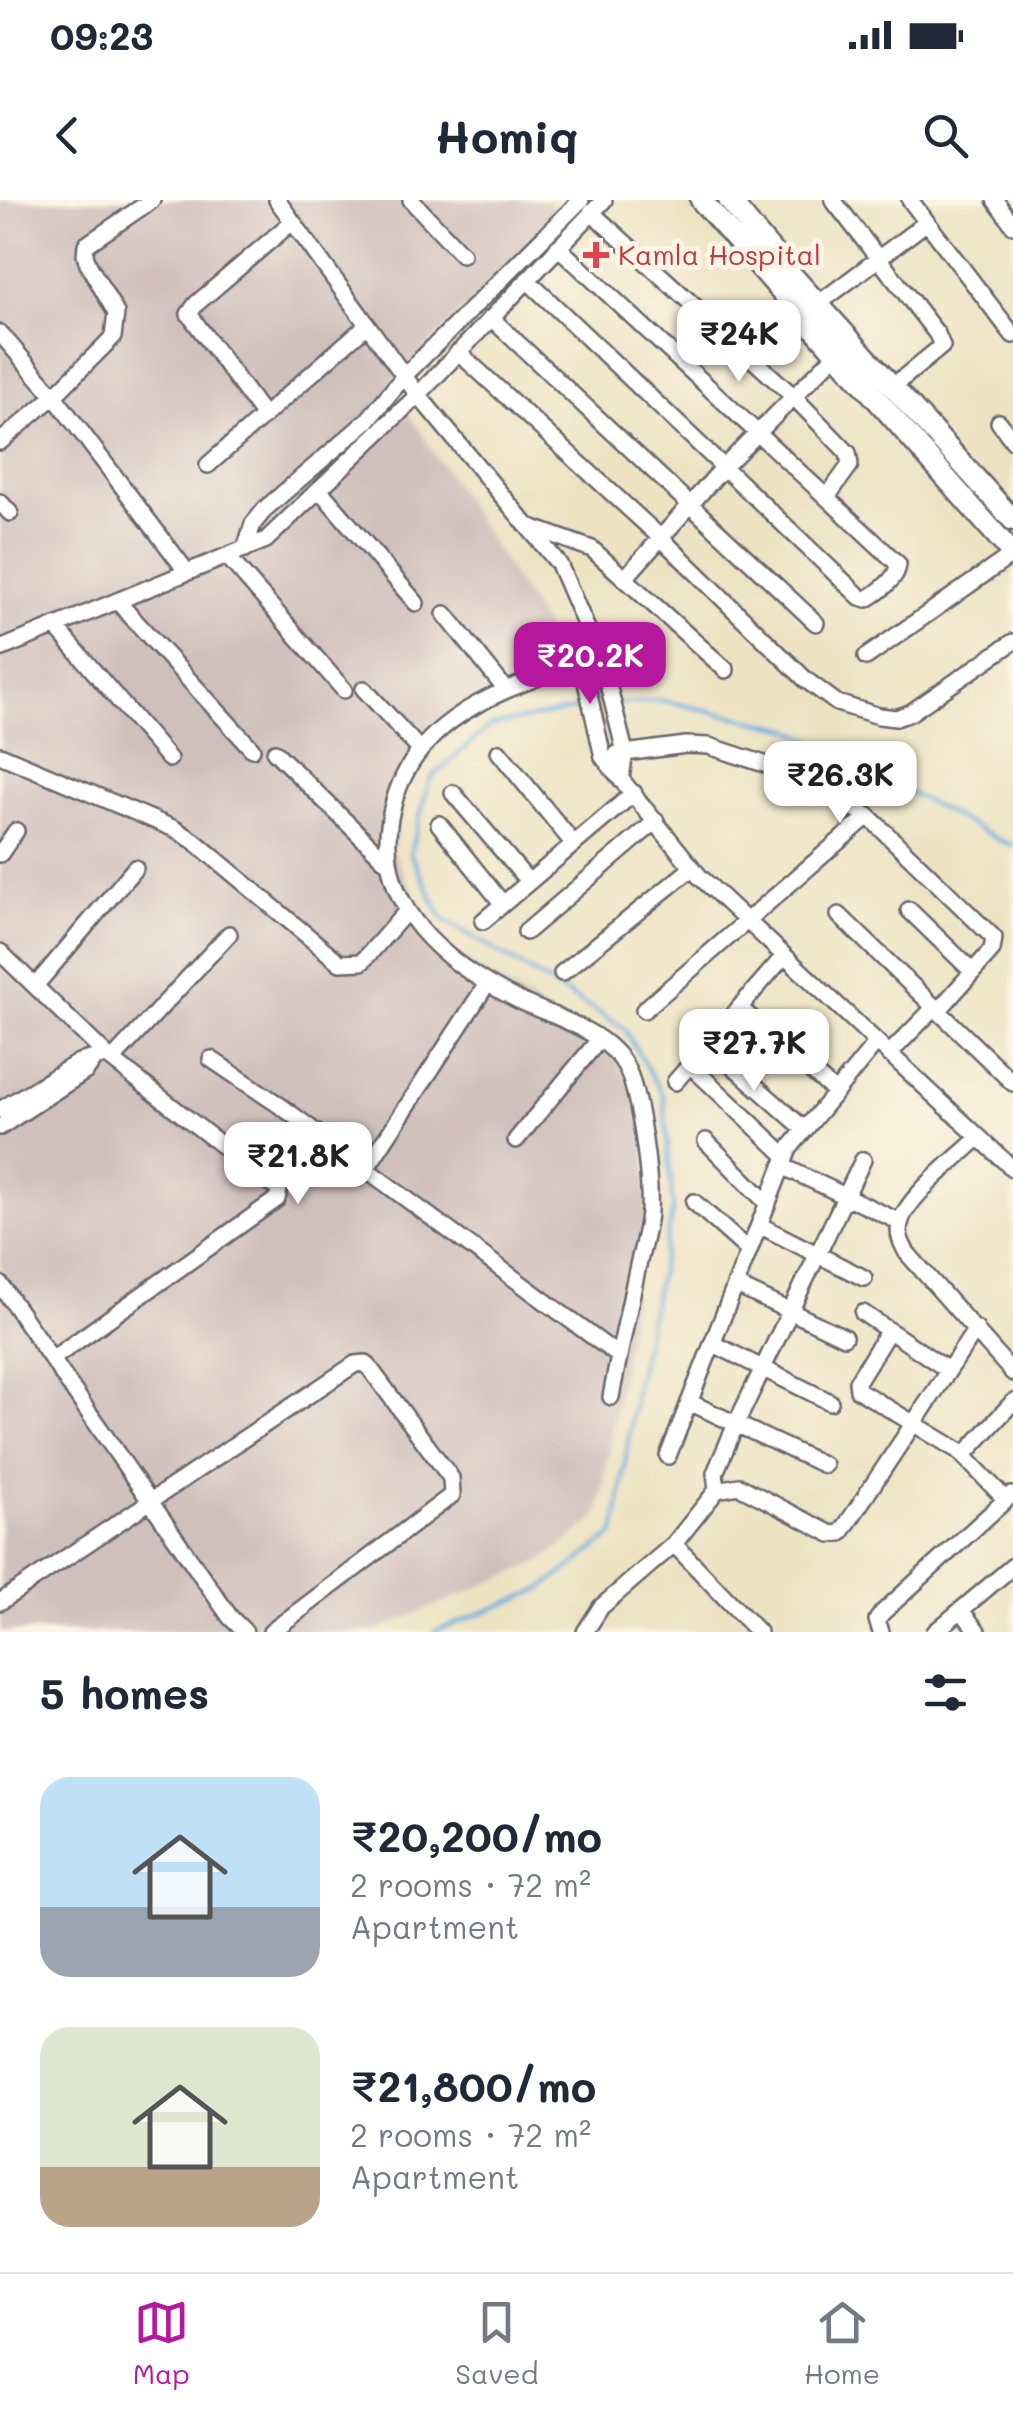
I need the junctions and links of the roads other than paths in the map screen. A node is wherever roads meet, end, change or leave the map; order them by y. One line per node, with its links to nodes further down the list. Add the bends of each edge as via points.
1 (152, 200): 28 (street, via 86,246 117,322 113,337)
2 (276, 200): 11 (street)
3 (411, 200): 15 (street)
4 (604, 200): 10 (street)
5 (701, 200): 23 (main road)
6 (729, 200): 18 (main road)
7 (833, 200): 16 (street)
8 (910, 200): 12 (street)
9 (995, 200): 13 (street)
10 (586, 206): 14 (street); 25 (street); 29 (street)
11 (292, 222): 20 (street); 30 (street, via 190,314)
12 (927, 222): 16 (street); 22 (street)
13 (1013, 224)
14 (558, 247): 17 (street); 32 (street)
15 (462, 254)
16 (880, 259): 18 (street); 26 (street, via 942,346)
17 (527, 280): 19 (street); 36 (street)
18 (818, 304): 23 (main road)
19 (491, 318): 24 (street); 39 (street)
20 (367, 325): 25 (street); 30 (street)
21 (0, 333): 28 (street)
22 (1013, 335)
23 (843, 347): 26 (main road); 29 (street); 41 (main road)
24 (458, 352): 27 (street); 43 (street)
25 (404, 376): 27 (street); 44 (street, via 367,421 266,508)
26 (892, 387): 40 (main road)
27 (418, 395): 37 (street); 42 (street)
28 (54, 396): 34 (street); 47 (street)
29 (793, 396): 32 (street); 38 (street, via 848,453 850,464)
30 (264, 416): 35 (street)
31 (999, 422): 33 (street)
32 (757, 433): 36 (street); 38 (street)
33 (1013, 441)
34 (0, 442)
35 (208, 465)
36 (723, 468): 38 (street, via 867,599 896,574 898,564); 39 (street)
37 (320, 489): 44 (street, via 266,540); 50 (street)
38 (826, 497)
39 (688, 506): 43 (street); 52 (street)
40 (1010, 512): 41 (street)
41 (987, 525): 45 (main road)
42 (528, 526): 48 (street, via 584,544); 54 (street, via 560,564)
43 (661, 538): 48 (street); 55 (street, via 806,680 837,702 879,716 910,713)
44 (245, 549): 46 (street)
45 (1013, 554): 57 (street)
46 (227, 556): 47 (street); 61 (street)
47 (187, 572): 49 (street)
48 (625, 578): 59 (street)
49 (117, 601): 53 (street); 64 (street)
50 (416, 603)
51 (445, 614): 62 (street)
52 (816, 623)
53 (55, 626): 56 (street); 70 (street)
54 (586, 626): 58 (street); 63 (street, via 604,668)
55 (1013, 642)
56 (0, 648)
57 (866, 657)
58 (584, 667): 62 (street); 69 (street)
59 (726, 670)
60 (364, 689): 65 (street)
61 (344, 690)
62 (506, 690): 65 (street, via 448,721)
63 (622, 745): 69 (street); 71 (street); 74 (street, via 728,750 789,772)
64 (252, 749)
65 (420, 750): 80 (street, via 394,795)
66 (276, 752): 80 (street)
67 (499, 752): 78 (street)
68 (0, 755): 86 (street, via 194,841 340,963 362,962)
69 (603, 757): 71 (street)
70 (169, 759)
71 (621, 778): 73 (street)
72 (453, 793): 83 (street)
73 (634, 793): 75 (street); 78 (street)
74 (868, 816): 89 (street); 94 (street, via 990,932 992,950)
75 (656, 820): 82 (street); 90 (street)
76 (439, 824): 84 (street)
77 (16, 831): 79 (street)
78 (573, 843): 83 (street)
79 (0, 854)
80 (390, 865): 86 (street)
81 (135, 868): 96 (street)
82 (692, 868): 89 (street); 95 (street)
83 (528, 880): 84 (street)
84 (502, 903): 88 (street)
85 (910, 910): 94 (street)
86 (406, 912): 97 (street, via 416,928)
87 (839, 916): 99 (street)
88 (483, 921)
89 (748, 922): 93 (street); 100 (street)
90 (526, 932)
91 (229, 934): 104 (street)
92 (0, 952): 96 (street)
93 (784, 956): 98 (street); 103 (street)
94 (973, 972): 99 (street)
95 (562, 973)
96 (36, 984): 104 (street)
97 (487, 984): 101 (street); 118 (street)
98 (740, 1008): 102 (street); 109 (street)
99 (936, 1009): 103 (street); 108 (street)
100 (644, 1010)
101 (598, 1041): 114 (street); 136 (street, via 630,1076 649,1192)
102 (708, 1044): 106 (street); 112 (street)
103 (883, 1048): 109 (street); 113 (street)
104 (105, 1057): 110 (street, via 79,1062); 111 (street); 137 (street, via 280,1194)
105 (211, 1059): 118 (street)
106 (690, 1064): 107 (street); 117 (street)
107 (676, 1082)
108 (1013, 1083)
109 (834, 1092): 112 (street)
110 (0, 1110)
111 (0, 1127)
112 (803, 1128): 117 (street)
113 (979, 1137): 119 (street); 123 (street, via 911,1202)
114 (516, 1140)
115 (706, 1141): 122 (street)
116 (864, 1160): 120 (street)
117 (784, 1161): 120 (street); 122 (street)
118 (366, 1169): 136 (street)
119 (1013, 1169)
120 (844, 1196): 123 (street); 126 (street)
121 (694, 1202): 125 (street)
122 (768, 1204): 124 (street)
123 (900, 1222): 132 (street, via 907,1254)
124 (760, 1224): 125 (street); 126 (street)
125 (749, 1251): 129 (street)
126 (818, 1254): 127 (street); 130 (street)
127 (864, 1278)
128 (0, 1284): 137 (street)
129 (736, 1285): 130 (street); 135 (street)
130 (790, 1312): 134 (street); 138 (street)
131 (863, 1313): 133 (street)
132 (976, 1329): 139 (street); 140 (street)
133 (889, 1330): 139 (street); 146 (street, via 858,1390)
134 (844, 1338)
135 (712, 1343): 138 (street); 142 (street)
136 (619, 1356): 141 (street)
137 (52, 1360): 152 (street)
138 (763, 1368): 143 (street); 145 (street)
139 (948, 1370): 146 (street)
140 (1013, 1373)
141 (611, 1397)
142 (689, 1402): 145 (street); 148 (street)
143 (830, 1402)
144 (1013, 1402): 147 (street)
145 (736, 1424): 149 (street); 150 (street, via 714,1473)
146 (911, 1424): 147 (street); 150 (street, via 837,1536 739,1486)
147 (964, 1455): 151 (street)
148 (668, 1456)
149 (824, 1465)
150 (717, 1490): 153 (street)
151 (1009, 1497): 163 (street, via 882,1613)
152 (150, 1500): 155 (street); 159 (street); 160 (street, via 355,1364 372,1368 451,1478 452,1494)
153 (674, 1544): 157 (street); 158 (street, via 601,1608)
154 (1013, 1566): 156 (street)
155 (0, 1602)
156 (961, 1610): 164 (street); 165 (street)
157 (745, 1618): 161 (street); 162 (street)
158 (591, 1629)
159 (245, 1632)
160 (271, 1632)
161 (731, 1632)
162 (758, 1632)
163 (882, 1632)
164 (935, 1632)
165 (978, 1632)

